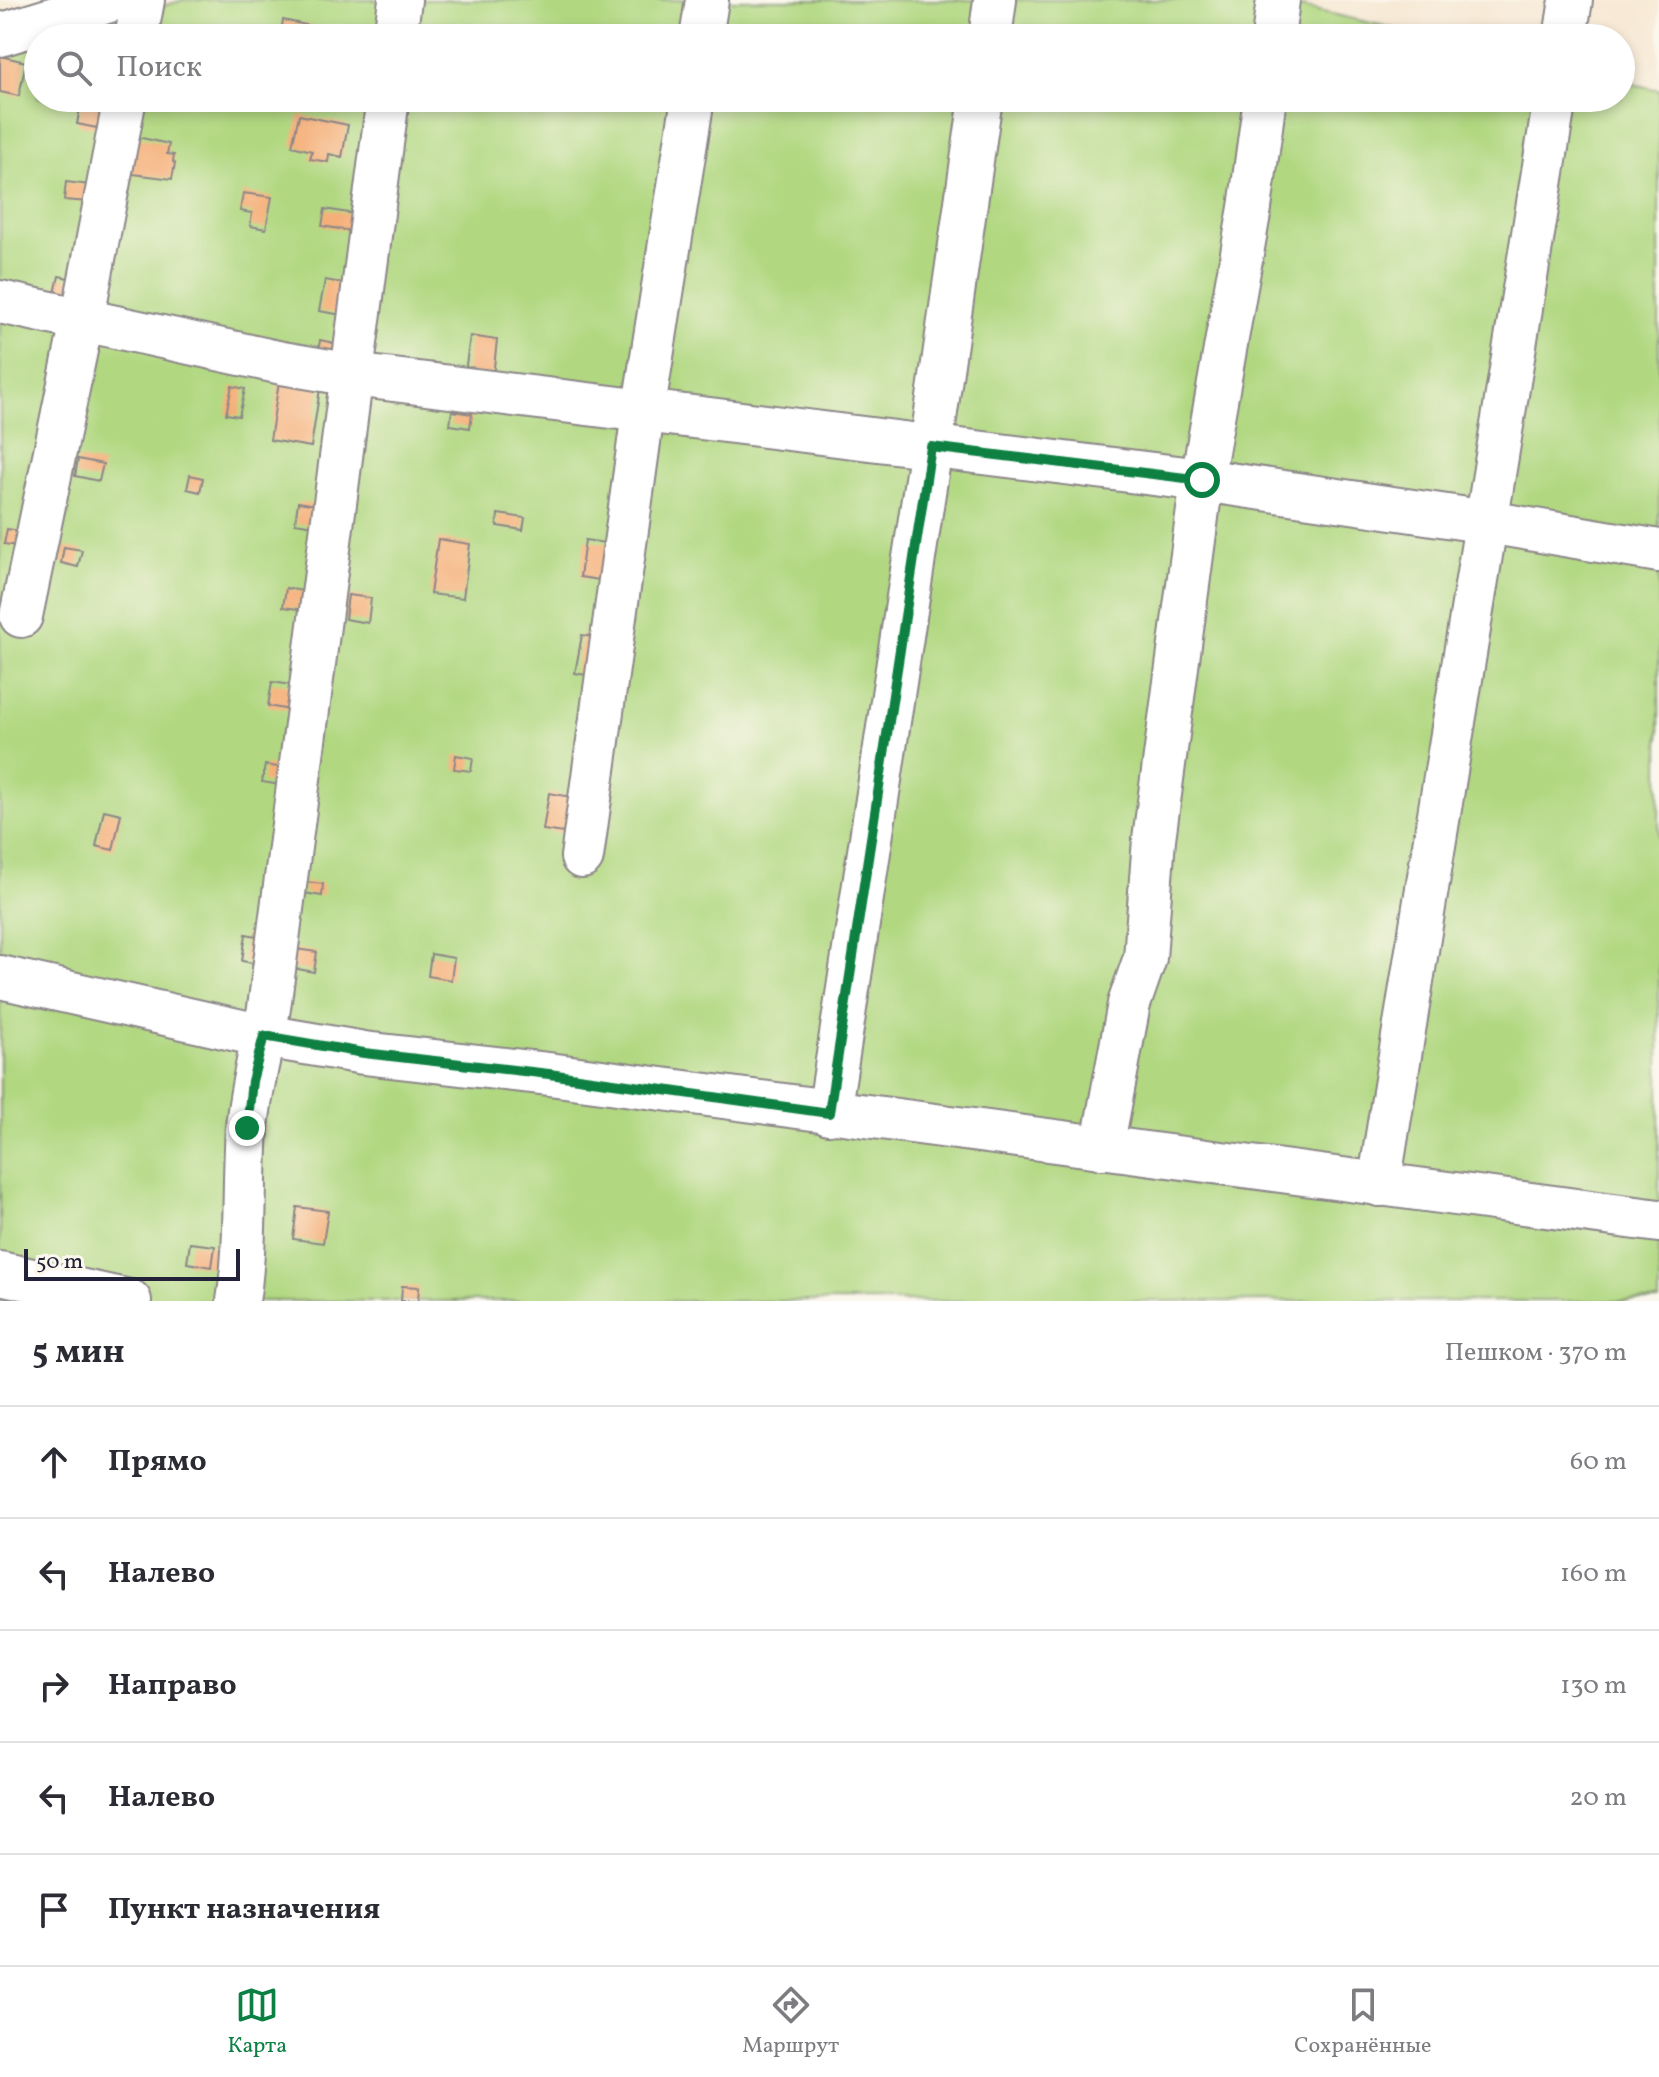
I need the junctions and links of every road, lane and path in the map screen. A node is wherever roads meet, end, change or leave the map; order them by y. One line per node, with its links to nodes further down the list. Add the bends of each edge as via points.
1 (113, 0): 8 (lane)
2 (143, 0): 9 (lane)
3 (400, 0): 10 (lane)
4 (707, 0): 11 (lane)
5 (995, 0): 12 (lane)
6 (1278, 0): 13 (lane)
7 (1571, 0): 14 (lane)
8 (36, 24)
9 (139, 24)
10 (397, 24)
11 (703, 24)
12 (992, 24)
13 (1275, 24)
14 (1567, 24)
15 (24, 28): 16 (lane)
16 (0, 35)
17 (122, 112): 24 (lane)
18 (386, 112): 25 (lane)
19 (691, 112): 26 (lane)
20 (979, 112): 27 (lane)
21 (1263, 112): 28 (lane)
22 (1553, 112): 29 (lane)
23 (0, 302): 24 (lane)
24 (82, 321): 25 (lane); 31 (lane)
25 (353, 375): 26 (lane); 34 (lane)
26 (643, 413): 27 (lane); 32 (lane)
27 (931, 447): 28 (lane); 35 (lane)
28 (1202, 480): 29 (lane); 36 (lane, via 1154,839 1145,958 1129,1004)
29 (1488, 522): 30 (lane); 37 (lane)
30 (1659, 551)
31 (21, 616)
32 (582, 857)
33 (0, 977): 34 (lane)
34 (264, 1036): 35 (lane); 41 (lane, via 247,1128)
35 (829, 1113): 36 (lane)
36 (1102, 1148): 37 (lane)
37 (1379, 1185): 38 (lane)
38 (1659, 1221)
39 (0, 1273): 40 (lane)
40 (130, 1301)
41 (238, 1301)

